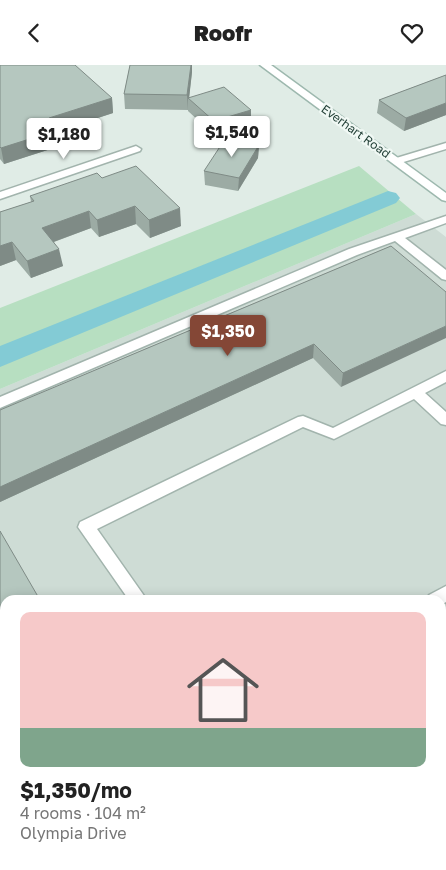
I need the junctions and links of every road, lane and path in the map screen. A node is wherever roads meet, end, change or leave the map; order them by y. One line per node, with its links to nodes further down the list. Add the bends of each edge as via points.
1 (265, 65): 4 (main road, Everhart Road)
2 (446, 146): 4 (main road)
3 (136, 149): 5 (main road)
4 (397, 161): 6 (main road, Everhart Road)
5 (0, 196)
6 (446, 198)
7 (446, 219): 8 (main road)
8 (397, 237): 9 (main road); 12 (main road, via 344,256)
9 (446, 277)
10 (446, 376): 11 (main road)
11 (415, 392): 13 (main road); 14 (main road, via 334,434 303,421 86,527)
12 (0, 403)
13 (446, 421)
14 (135, 595)

